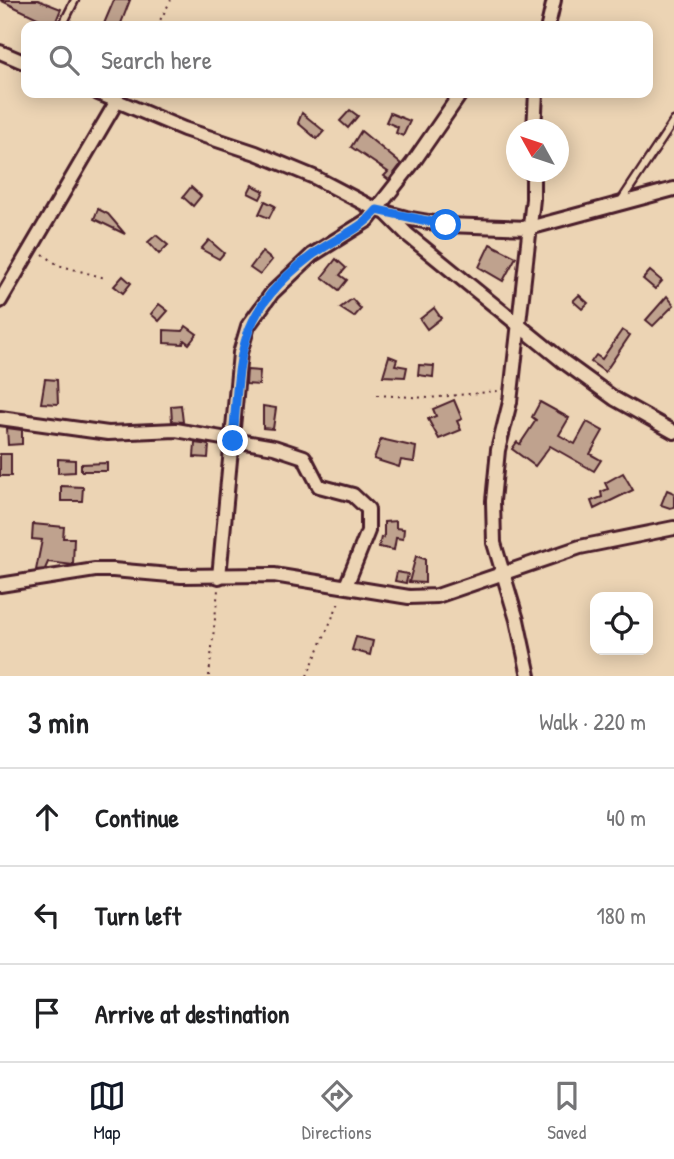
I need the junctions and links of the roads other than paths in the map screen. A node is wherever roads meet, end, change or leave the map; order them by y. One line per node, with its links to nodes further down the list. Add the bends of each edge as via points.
1 (75, 0): 3 (lane)
2 (554, 0): 4 (street)
3 (64, 21)
4 (549, 21)
5 (0, 52): 6 (street)
6 (21, 61)
7 (110, 98): 10 (street)
8 (458, 98): 16 (street)
9 (536, 98): 11 (street)
10 (117, 101): 16 (street, via 268,158); 18 (street)
11 (535, 119)
12 (674, 121): 15 (lane)
13 (532, 182): 17 (street)
14 (674, 189): 15 (street)
15 (621, 201): 17 (street)
16 (382, 212): 17 (street, via 446,225); 19 (street); 22 (street, via 312,255 289,275 248,326 240,353)
17 (529, 228): 19 (street)
18 (0, 301)
19 (519, 324): 21 (street, via 615,399); 24 (street, via 494,489 494,542)
20 (0, 418): 22 (street, via 96,432 176,430)
21 (674, 432)
22 (233, 441): 25 (street); 27 (street, via 304,457 320,486 353,495 366,504 368,531)
23 (674, 528): 24 (street, via 580,547)
24 (500, 573): 27 (street, via 437,596 409,597); 28 (street, via 517,620)
25 (219, 577): 26 (street, via 95,570); 27 (street, via 274,575)
26 (0, 585)
27 (346, 586)
28 (529, 676)

